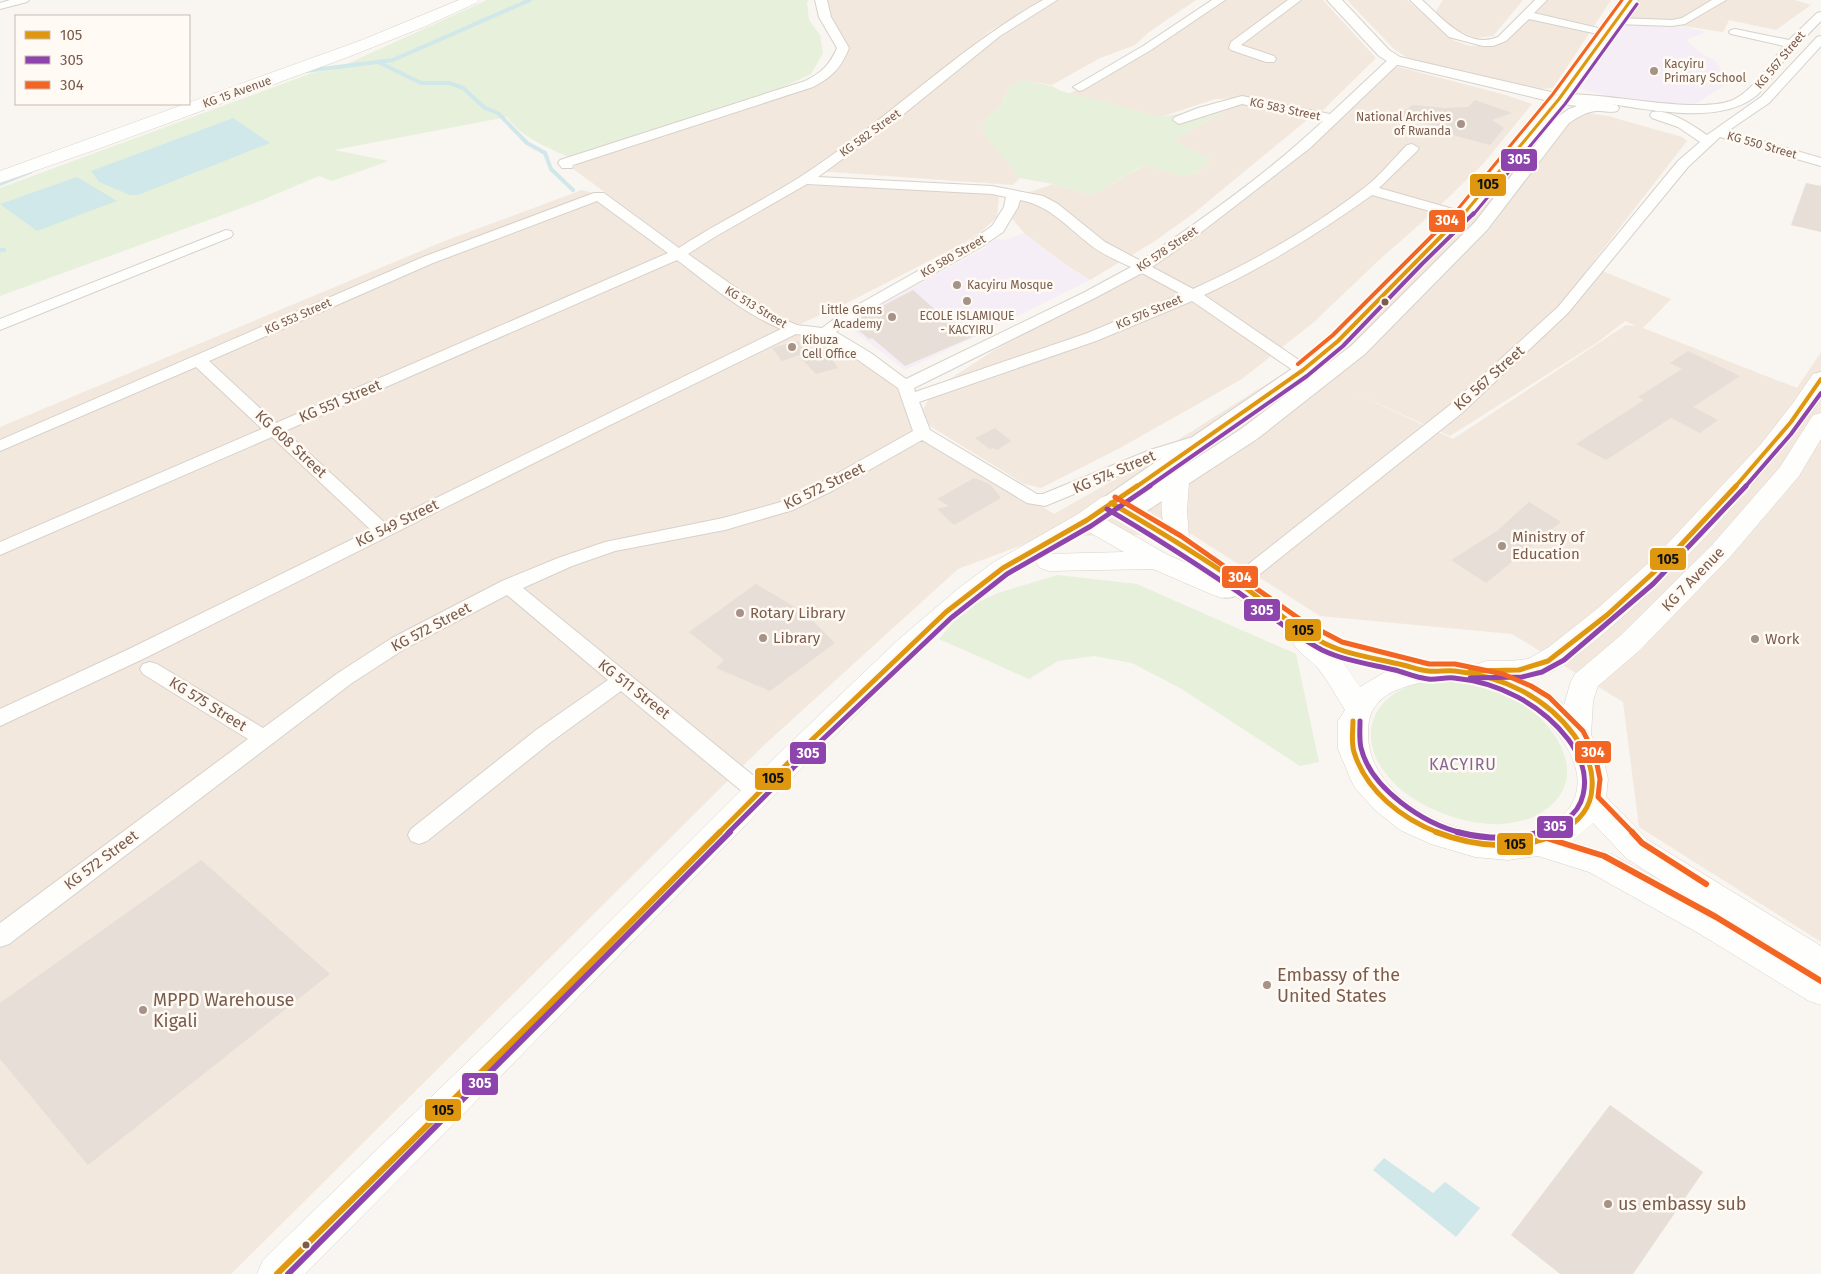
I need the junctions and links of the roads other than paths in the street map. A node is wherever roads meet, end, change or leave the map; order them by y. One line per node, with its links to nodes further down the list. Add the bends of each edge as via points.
1 (23, 0): 12 (street)
2 (471, 0): 34 (main road, KG 15 Avenue, via 352,49)
3 (822, 0): 33 (street, via 825,17 843,48 838,63 821,78 565,163)
4 (1051, 0): 35 (street, KG 582 Street, via 996,34)
5 (1219, 0): 22 (street, via 1147,48)
6 (1295, 0): 20 (street, via 1235,44 1235,48)
7 (1334, 0): 21 (street, via 1384,53)
8 (1416, 0): 13 (street, via 1439,15 1453,35 1469,40 1493,42 1502,39)
9 (1541, 0): 13 (street)
10 (1631, 0): 15 (street)
11 (1720, 0): 15 (street, via 1685,21)
12 (0, 6)
13 (1528, 15): 17 (street)
14 (1821, 15): 19 (street, KG 567 Street)
15 (1616, 21): 17 (street)
16 (1735, 32): 19 (street)
17 (1607, 33): 23 (street)
18 (1821, 39): 25 (street, KG 567 Street, via 1764,100)
19 (1792, 44): 23 (street, KG 567 Street, via 1747,98 1725,106 1680,110 1600,99)
20 (1270, 58)
21 (1395, 60): 23 (street, KG 567 Street); 28 (street, KG 578 Street)
22 (1079, 87)
23 (1559, 99): 24 (street, KG 567 Street); 27 (street)
24 (1602, 108): 26 (street, KG 550 Street); 27 (street)
25 (1746, 114): 26 (street); 30 (street, KG 567 Street)
26 (1663, 116): 30 (street, KG 550 Street)
27 (1555, 117): 39 (street, KG 574 Street); 43 (street, via 1481,226)
28 (1334, 119): 29 (street, KG 583 Street, via 1242,100); 44 (street, KG 578 Street, via 1306,145)
29 (1179, 120)
30 (1712, 137): 32 (street, KG 550 Street); 69 (street, KG 567 Street, via 1683,164 1563,310 1456,409)
31 (1412, 148): 36 (street, KG 576 Street)
32 (1821, 162)
33 (567, 165)
34 (0, 177)
35 (806, 180): 38 (street, via 992,190); 41 (street, KG 582 Street)
36 (1370, 190): 39 (street); 45 (street, KG 576 Street, via 1336,216 1284,247)
37 (599, 196): 41 (street, KG 513 Street); 51 (street, KG 553 Street, via 428,260)
38 (1014, 196): 44 (street, via 1038,199 1053,207 1100,245); 48 (street, KG 580 Street, via 998,229 843,319)
39 (1462, 216): 42 (street, KG 574 Street)
40 (226, 234): 46 (street)
41 (679, 254): 47 (street, KG 513 Street, via 771,319); 55 (street, KG 551 Street)
42 (1417, 260): 43 (street); 49 (street, KG 574 Street)
43 (1440, 266): 50 (street)
44 (1142, 267): 45 (street); 54 (street, KG 578 Street)
45 (1192, 294): 52 (street); 54 (street, KG 576 Street, via 1041,357)
46 (0, 326)
47 (794, 329): 48 (street, KG 513 Street); 63 (street, KG 549 Street)
48 (825, 333): 54 (street, KG 513 Street, via 865,356)
49 (1338, 342): 50 (street); 52 (street, KG 574 Street)
50 (1358, 350): 60 (street, via 1249,434)
51 (198, 360): 55 (street, KG 608 Street); 59 (street, KG 553 Street)
52 (1303, 370): 58 (street, KG 574 Street)
53 (1821, 379): 56 (main road, KG 7 Avenue, via 1804,406)
54 (908, 393): 57 (street)
55 (273, 429): 63 (street, KG 608 Street); 65 (street, KG 551 Street)
56 (1806, 430): 72 (main road, KG 7 Avenue, via 1700,526 1650,577 1549,660 1518,672); 76 (main road, KG 7 Avenue, via 1790,471 1721,551 1630,643 1585,681 1579,701)
57 (922, 433): 58 (street, KG 574 Street, via 1024,495 1045,500 1156,454); 68 (street, KG 572 Street, via 787,506 725,524 612,546)
58 (1204, 440): 61 (street, KG 574 Street)
59 (0, 446)
60 (1177, 483): 61 (street); 64 (main road, via 1174,510)
61 (1120, 508): 62 (main road); 64 (main road)
62 (1096, 525): 66 (main road); 67 (main road); 70 (main road, via 1004,568)
63 (382, 530): 75 (street, KG 549 Street, via 136,654)
64 (1177, 542): 69 (main road)
65 (0, 549)
66 (1157, 560): 67 (main road); 69 (main road)
67 (1049, 562): 70 (main road)
68 (509, 586): 73 (street, KG 511 Street); 77 (street, KG 572 Street, via 399,643 345,678)
69 (1233, 588): 72 (main road, via 1339,650); 74 (main road, via 1326,658)
70 (968, 594): 78 (main road, via 908,647)
71 (150, 669): 77 (street, KG 575 Street)
72 (1441, 671): 74 (main road, via 1393,678 1367,696); 76 (main road, via 1501,681 1527,692 1544,703)
73 (621, 681): 78 (street, KG 511 Street, via 701,742); 80 (street, via 536,741)
74 (1359, 710): 81 (main road, via 1353,721 1352,749 1366,780 1411,821 1442,835 1475,844 1508,847)
75 (0, 718)
76 (1576, 736): 79 (main road, via 1590,765 1593,779)
77 (265, 739): 82 (street, KG 572 Street)
78 (758, 792): 85 (main road)
79 (1590, 800): 81 (main road, via 1571,826); 83 (main road, via 1637,849)
80 (419, 836)
81 (1538, 843): 84 (main road, via 1600,863 1712,924)
82 (0, 937)
83 (1821, 964)
84 (1821, 990)
85 (277, 1274)

